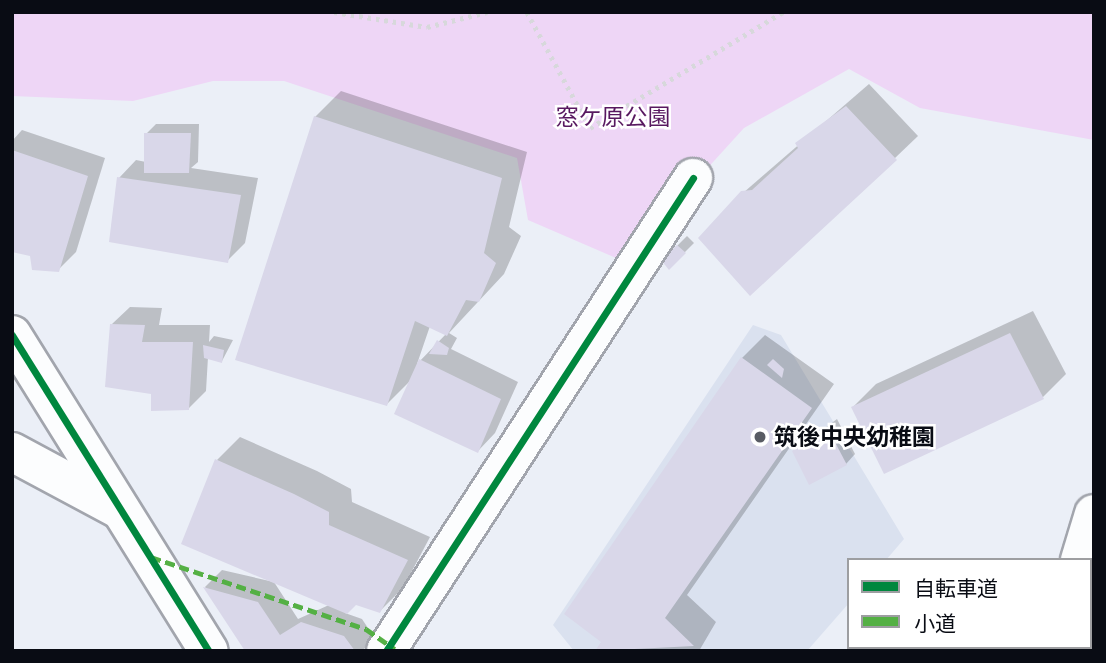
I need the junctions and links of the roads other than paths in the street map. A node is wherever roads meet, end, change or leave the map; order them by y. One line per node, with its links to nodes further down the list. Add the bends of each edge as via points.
1 (693, 178): 8 (street)
2 (12, 335): 4 (street)
3 (12, 452): 4 (street)
4 (122, 511): 7 (street)
5 (1094, 513): 6 (street)
6 (1081, 558)
7 (209, 651)
8 (386, 651)

